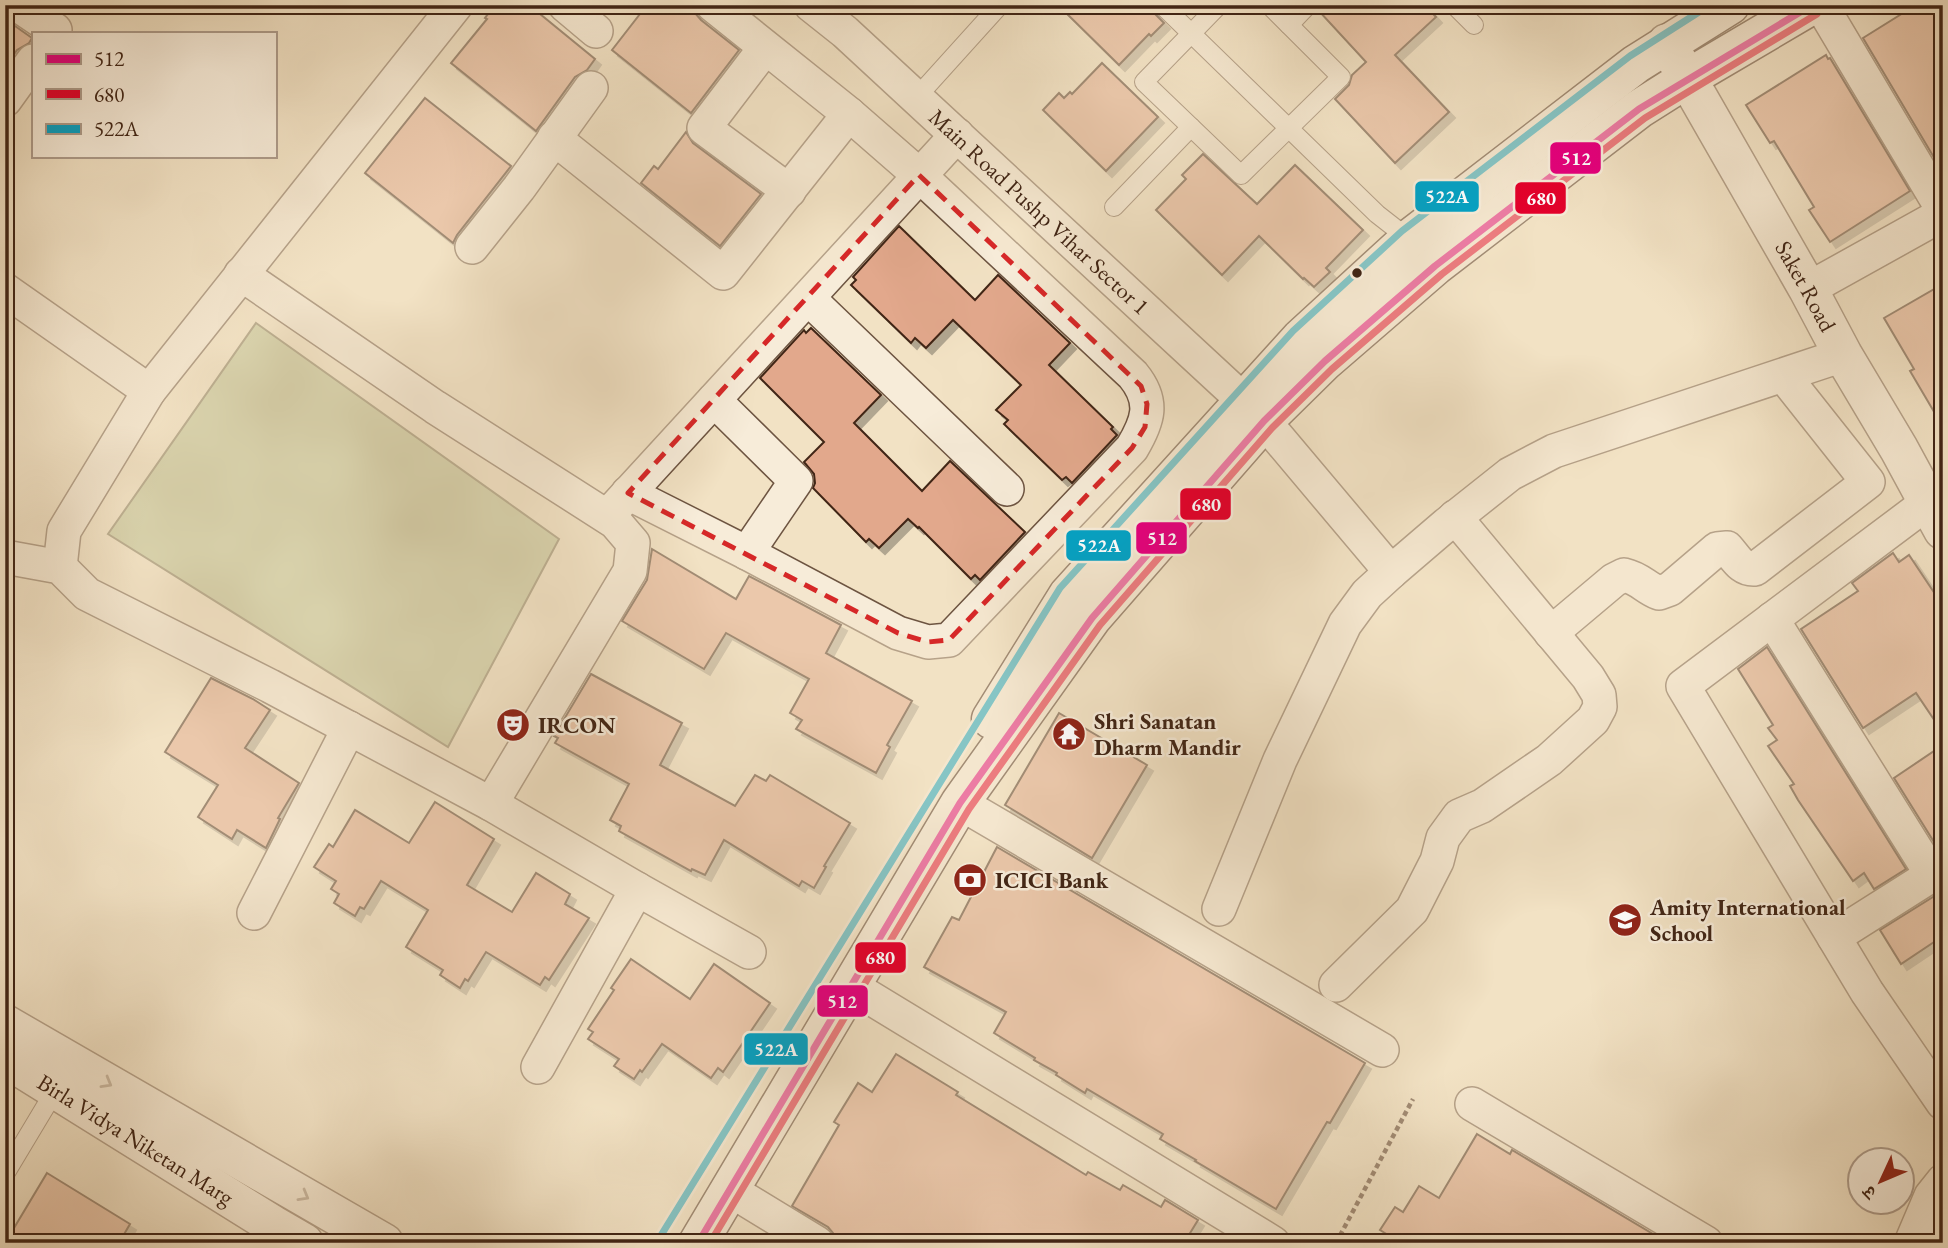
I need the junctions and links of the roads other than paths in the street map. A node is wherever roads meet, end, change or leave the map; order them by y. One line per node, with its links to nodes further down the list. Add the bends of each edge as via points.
1 (18, 5): 15 (street)
2 (456, 5): 38 (street)
3 (565, 5): 18 (street)
4 (713, 5): 21 (street)
5 (811, 5): 25 (street, Main Road Pushp Vihar Sector 1)
6 (1000, 5): 25 (lane)
7 (1162, 5): 19 (lane)
8 (1219, 5): 19 (lane)
9 (1269, 5): 16 (lane)
10 (1308, 5): 16 (lane)
11 (1454, 5): 17 (lane)
12 (1730, 5): 20 (main road)
13 (1812, 5): 23 (main road)
14 (1821, 5): 35 (street)
15 (60, 23)
16 (1289, 25): 29 (lane, via 1341,77)
17 (1474, 25)
18 (596, 31)
19 (1191, 33): 28 (lane, via 1144,82); 29 (lane)
20 (1667, 43): 23 (main road, Saket Road); 36 (main road)
21 (765, 48): 27 (street); 33 (street, via 704,128)
22 (32, 62): 26 (street)
23 (1688, 78): 39 (main road, Saket Road); 46 (main road, via 1639,109 1435,266 1325,361)
24 (591, 88): 31 (street)
25 (916, 97): 30 (street, Main Road Pushp Vihar Sector 1)
26 (5, 100)
27 (849, 114): 32 (street); 33 (street)
28 (1191, 127): 29 (lane, via 1241,175); 34 (lane)
29 (1289, 128): 36 (lane)
30 (957, 135): 32 (street); 46 (street, Main Road Pushp Vihar Sector 1)
31 (554, 138): 33 (street, via 723,273); 37 (street)
32 (919, 175): 41 (street); 53 (street, via 1133,375 1147,404 1145,427 1132,448 949,639 928,642 898,633)
33 (789, 191)
34 (1114, 207)
35 (1943, 212): 39 (street)
36 (1409, 239): 46 (main road, via 1301,338)
37 (472, 247)
38 (241, 274): 44 (street); 50 (street, via 435,407)
39 (1808, 289): 42 (main road, Saket Road)
40 (5, 290): 44 (street)
41 (808, 298): 45 (street); 49 (street)
42 (1843, 355): 43 (street); 47 (main road, Saket Road)
43 (1784, 376): 48 (street); 51 (street, via 1554,451 1510,474)
44 (149, 391): 55 (street, via 64,531)
45 (714, 400): 50 (street); 53 (street, via 796,481)
46 (1254, 411): 56 (street, Main Road Pushp Vihar Sector 1); 60 (main road, via 1092,618); 82 (main road, via 1068,594)
47 (1899, 449): 48 (street); 52 (main road, Saket Road)
48 (1863, 475): 58 (street, via 1868,482 1755,569 1740,565 1727,548 1717,549 1659,593 1624,575)
49 (1007, 489)
50 (617, 505): 53 (street); 61 (street, via 615,522 633,543 630,571)
51 (1455, 517): 56 (street); 58 (street)
52 (1935, 517): 57 (street)
53 (747, 553)
54 (5, 557): 55 (street)
55 (60, 567): 59 (street, via 87,594)
56 (1391, 572): 64 (street, via 1345,624 1280,760)
57 (1772, 619): 62 (street); 66 (street, via 1683,686)
58 (1551, 633): 68 (street, via 1599,695 1600,707 1593,720 1549,760 1482,806 1459,816 1443,838 1437,861 1412,909)
59 (349, 728): 61 (street); 65 (street)
60 (960, 803): 69 (main road); 71 (street)
61 (491, 804): 63 (street)
62 (1937, 871): 66 (street)
63 (637, 890): 67 (street); 73 (street)
64 (1219, 909)
65 (254, 913)
66 (1834, 937): 75 (street)
67 (749, 952)
68 (1336, 985)
69 (851, 986): 79 (main road); 85 (street)
70 (5, 1024): 74 (main road)
71 (1382, 1050)
72 (5, 1058): 74 (main road, Birla Vidya Niketan Marg)
73 (538, 1067)
74 (63, 1075): 77 (lane); 80 (main road, Birla Vidya Niketan Marg); 81 (main road, one-way to 81)
75 (1943, 1103)
76 (1472, 1104): 86 (street)
77 (5, 1174)
78 (1943, 1181): 87 (street, via 1931,1196)
79 (730, 1190): 83 (main road); 84 (street)
80 (280, 1237)
81 (384, 1243)
82 (669, 1243)
83 (698, 1243)
84 (817, 1243)
85 (1272, 1243)
86 (1706, 1243)
87 (1911, 1243)

